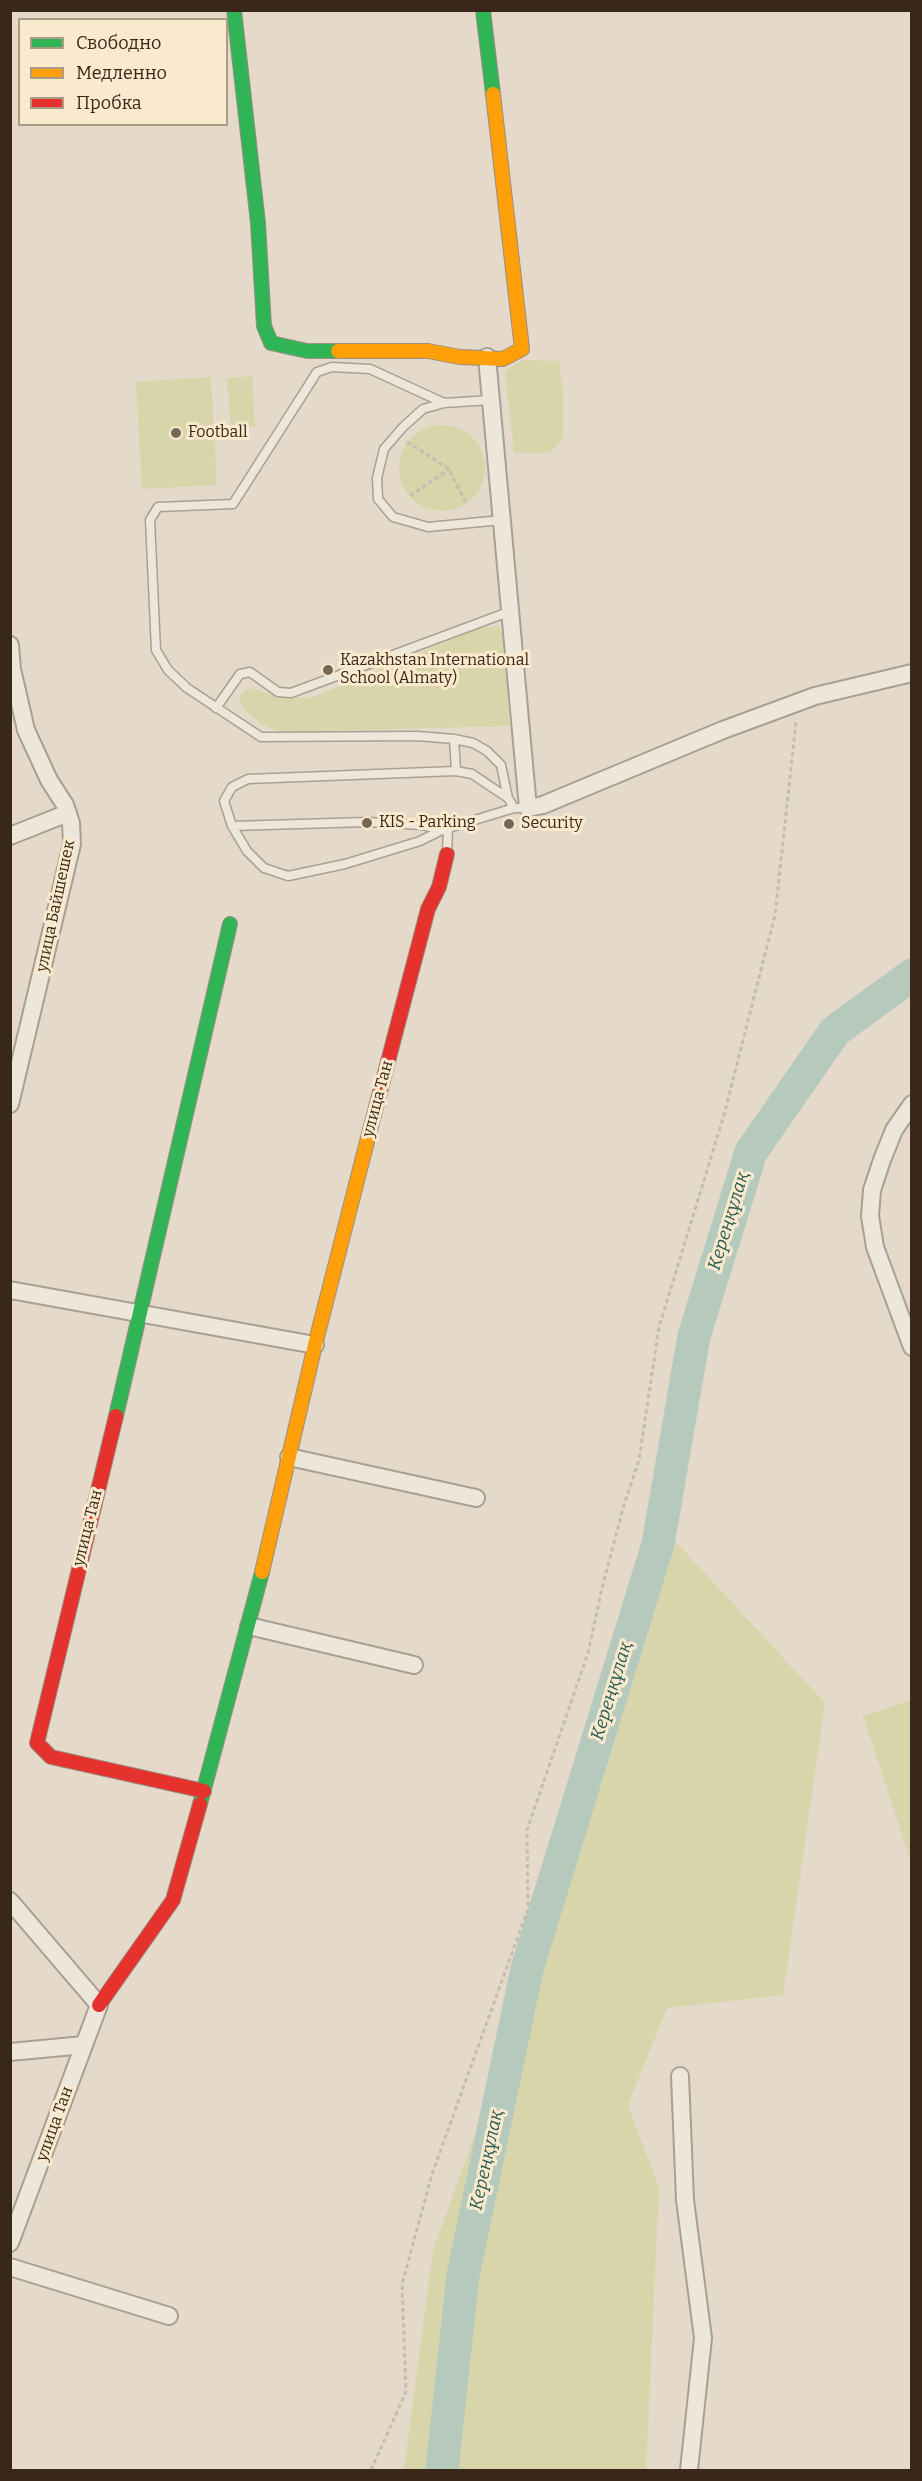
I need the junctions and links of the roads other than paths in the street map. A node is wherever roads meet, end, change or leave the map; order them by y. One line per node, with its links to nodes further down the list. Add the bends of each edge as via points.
1 (234, 10): 3 (street, via 258,222 264,326 272,343 307,351 428,351)
2 (483, 10): 3 (street, via 522,349 503,359)
3 (487, 357): 4 (street)
4 (490, 400): 5 (lane); 6 (street)
5 (444, 403): 6 (lane, via 423,409 384,449 377,478 378,499 393,517 428,527); 10 (lane, via 370,369 325,369 317,372 234,504 158,507 150,520 156,650 168,670)
6 (502, 520): 7 (street)
7 (511, 611): 10 (lane, via 291,693 278,692 250,672 240,674); 14 (street)
8 (10, 645): 15 (street, улица Байшешек, via 26,730)
9 (912, 673): 14 (street, via 815,696 723,729 543,805)
10 (216, 708): 11 (lane, via 261,737)
11 (454, 739): 12 (lane); 13 (lane, via 473,743 501,765)
12 (456, 771): 13 (lane, via 472,774); 16 (lane, via 248,779 232,787 224,801)
13 (508, 798): 14 (lane)
14 (521, 808): 17 (lane)
15 (68, 813): 18 (street); 21 (street, улица Байшешек, via 72,844)
16 (232, 826): 17 (lane, via 368,822); 17 (lane, via 247,851 264,868 288,876 345,864 420,841)
17 (445, 829): 19 (lane)
18 (10, 836)
19 (447, 854): 25 (street, улица Тан, via 440,887 425,920)
20 (230, 924): 24 (street, улица Тан)
21 (10, 1104)
22 (912, 1104): 26 (street, via 894,1130 882,1160 872,1190 870,1216 875,1247)
23 (10, 1290): 24 (street)
24 (141, 1312): 25 (street); 31 (street, улица Тан, via 37,1743 51,1757)
25 (315, 1346): 27 (street, улица Тан)
26 (912, 1347)
27 (289, 1457): 28 (street); 29 (street, улица Тан)
28 (476, 1498)
29 (249, 1626): 30 (street); 31 (street, улица Тан)
30 (414, 1665)
31 (204, 1791): 33 (street, улица Тан, via 172,1900)
32 (10, 1901): 33 (street)
33 (99, 2005): 34 (street, улица Тан)
34 (84, 2045): 35 (street); 37 (street, улица Тан)
35 (10, 2052)
36 (680, 2076): 40 (street, via 685,2199 703,2338)
37 (10, 2243)
38 (10, 2266): 39 (street)
39 (169, 2316)
40 (689, 2470)

